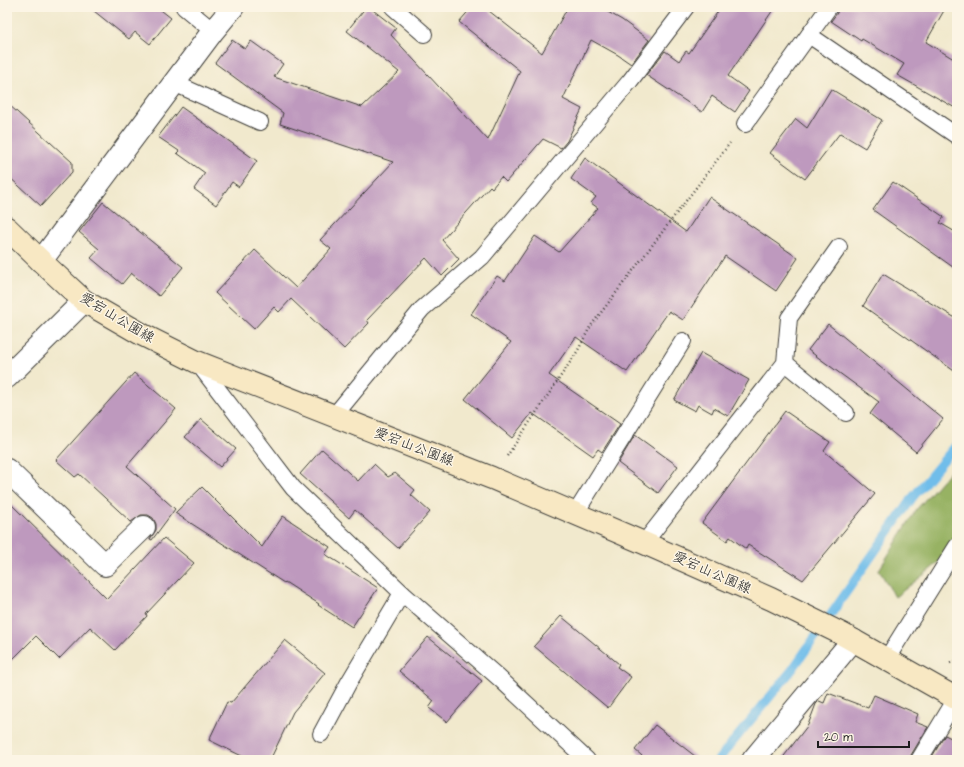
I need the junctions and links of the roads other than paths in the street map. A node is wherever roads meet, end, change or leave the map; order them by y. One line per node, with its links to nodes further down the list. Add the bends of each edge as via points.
1 (184, 7): 6 (lane)
2 (233, 7): 6 (street)
3 (393, 7): 7 (lane)
4 (686, 7): 22 (lane, via 630,81 482,257 422,309)
5 (829, 7): 8 (lane)
6 (213, 31): 9 (street)
7 (424, 34)
8 (809, 35): 11 (lane); 12 (lane)
9 (174, 83): 10 (lane); 15 (street)
10 (260, 122)
11 (745, 124)
12 (957, 136)
13 (7, 228): 15 (main road, 愛宕山公園線)
14 (839, 247): 19 (lane, via 789,318)
15 (41, 261): 16 (main road, 愛宕山公園線)
16 (84, 300): 18 (main road, 愛宕山公園線, via 143,335); 20 (street)
17 (683, 341): 24 (lane)
18 (198, 362): 22 (main road, 愛宕山公園線); 28 (lane, via 293,488)
19 (785, 363): 21 (lane); 26 (lane)
20 (7, 377)
21 (846, 413)
22 (334, 416): 24 (main road, 愛宕山公園線, via 492,478)
23 (7, 470): 25 (street, via 105,565)
24 (575, 514): 26 (main road, 愛宕山公園線)
25 (144, 527)
26 (644, 542): 29 (main road, 愛宕山公園線, via 810,617)
27 (957, 546): 30 (lane)
28 (402, 594): 32 (lane); 33 (lane, via 499,678)
29 (847, 637): 30 (main road, 愛宕山公園線); 34 (street)
30 (886, 660): 31 (main road, 愛宕山公園線)
31 (957, 699): 35 (lane)
32 (321, 734)
33 (587, 760)
34 (753, 760)
35 (919, 760)

